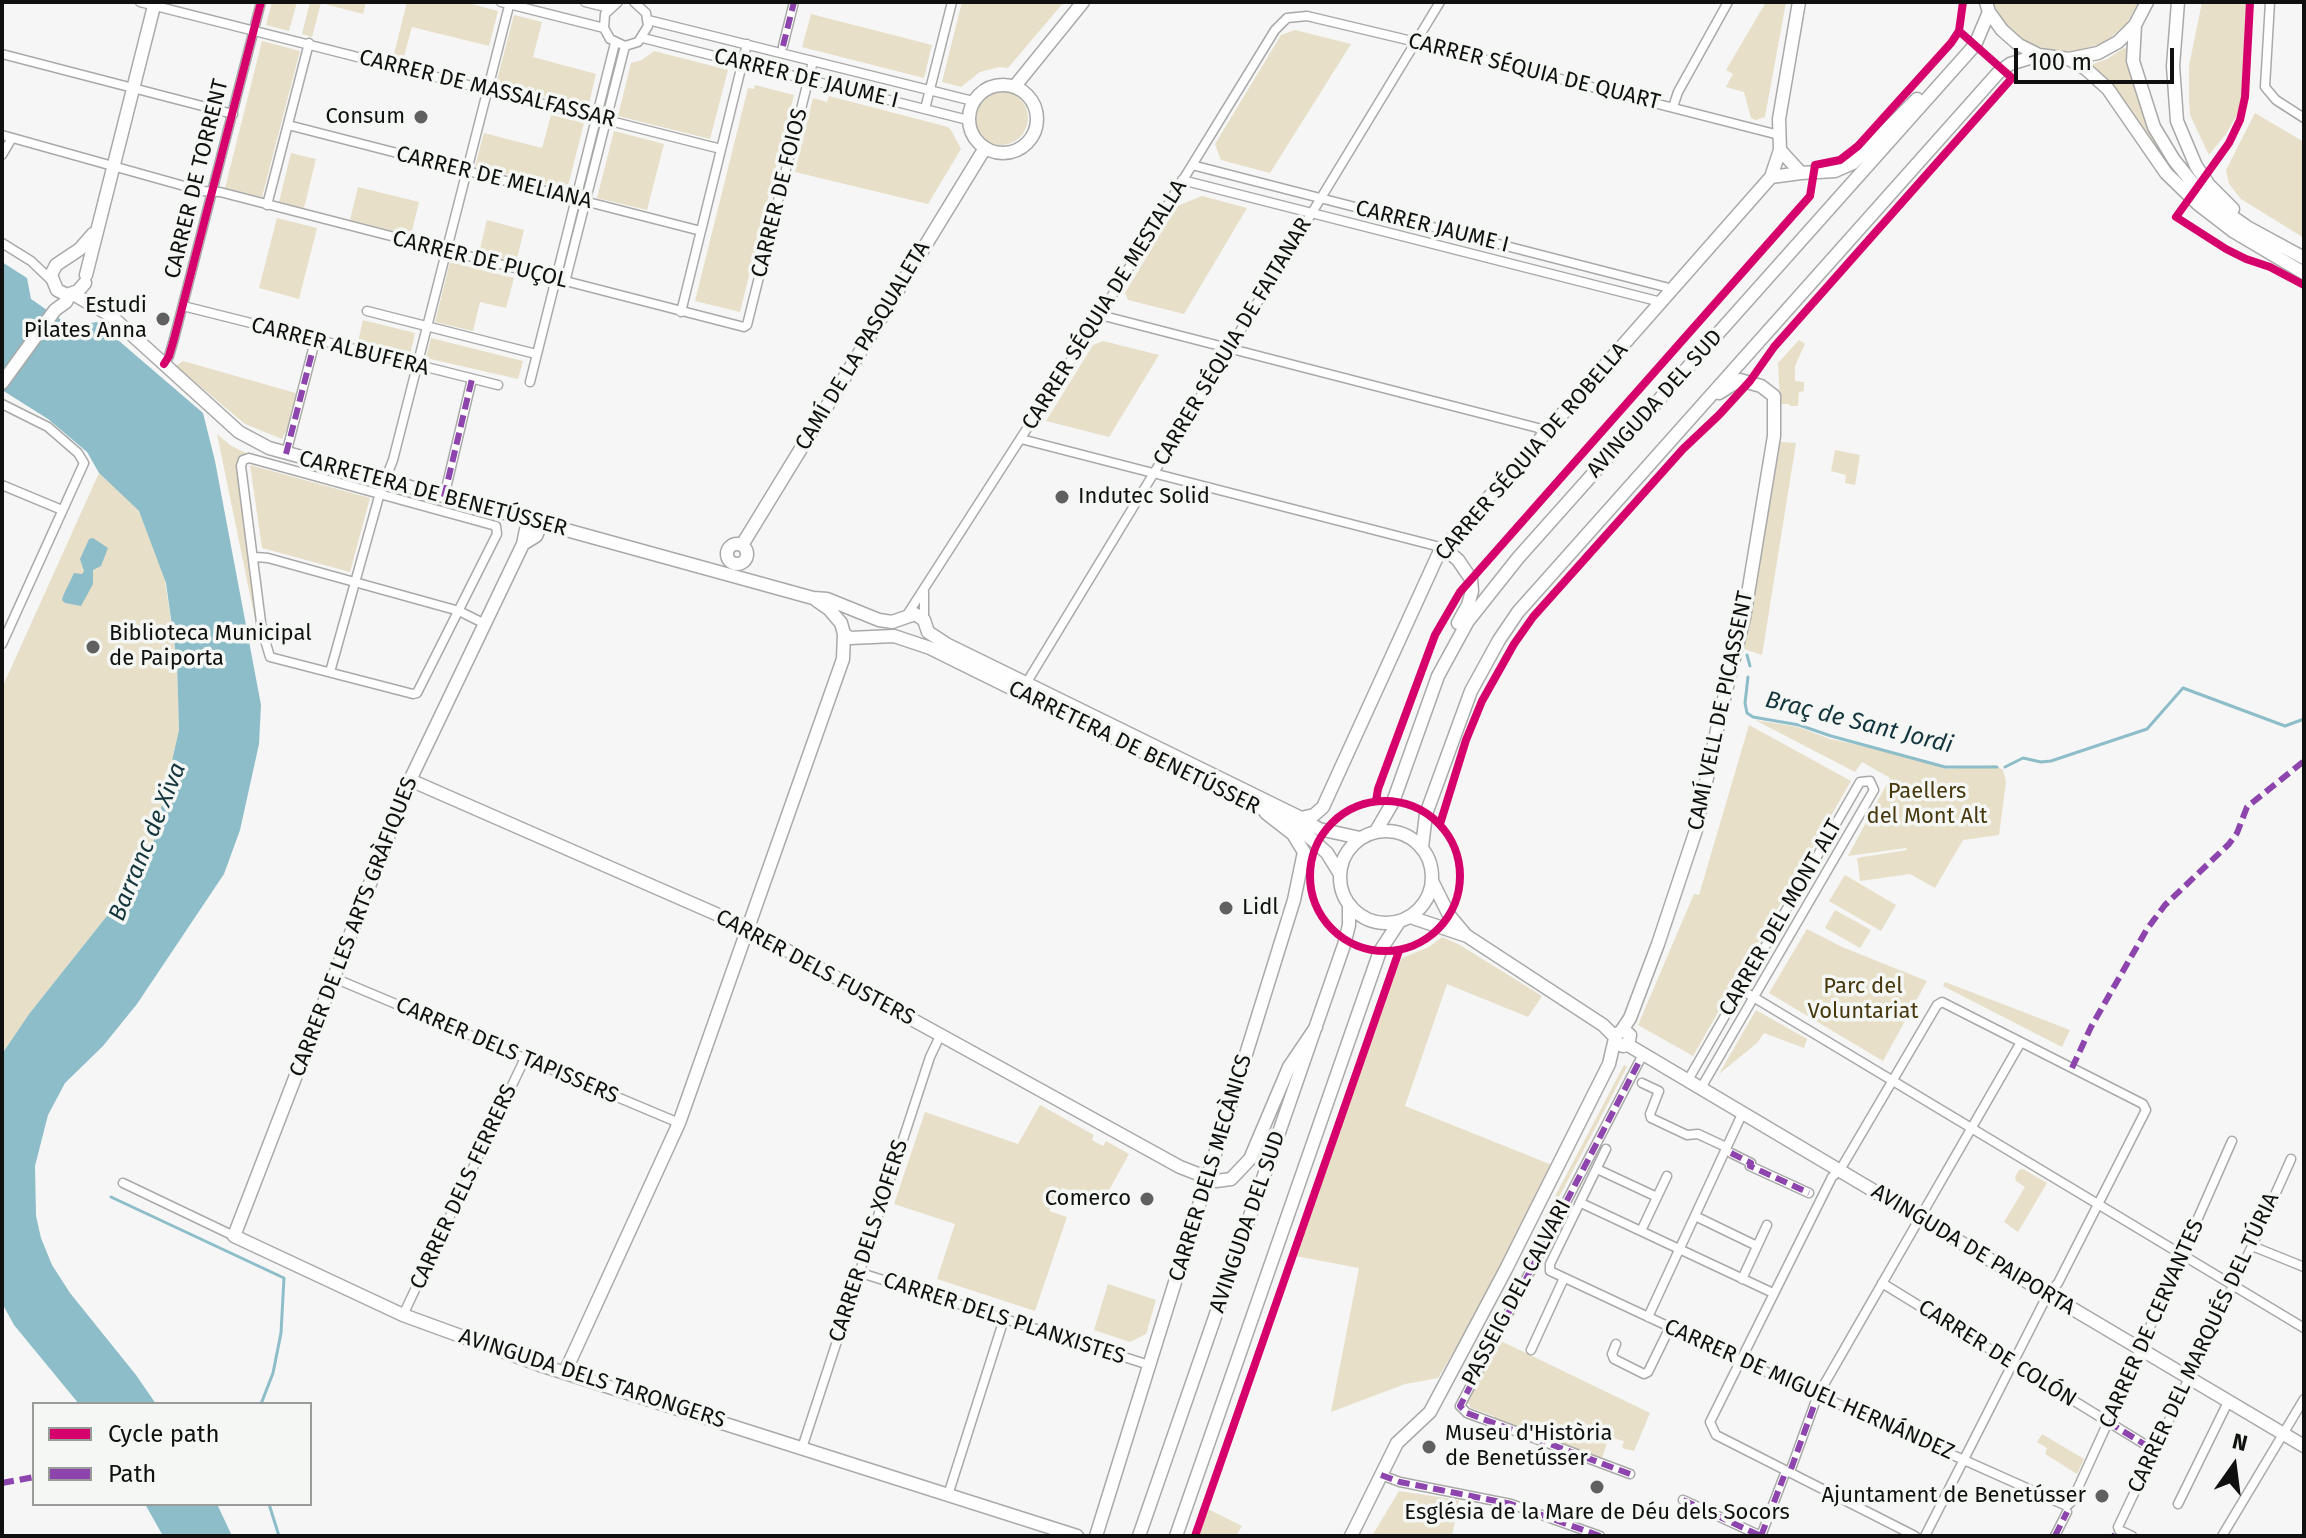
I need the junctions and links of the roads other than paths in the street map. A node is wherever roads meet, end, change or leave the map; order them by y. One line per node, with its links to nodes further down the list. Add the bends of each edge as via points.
1 (140, 2): 16 (street, CARRER DE MASSALFASSAR)
2 (261, 2): 23 (street, CARRER DE TORRENT)
3 (585, 2): 18 (street)
4 (618, 2): 18 (street)
5 (635, 2): 20 (street)
6 (794, 2): 29 (street)
7 (1083, 2): 37 (street)
8 (1440, 2): 25 (street, CARRER SÉQUIA DE FAITANAR)
9 (1728, 2): 42 (street)
10 (1799, 2): 51 (street)
11 (2147, 2): 21 (street)
12 (2178, 2): 70 (street, via 2173,94 2185,145 2225,203)
13 (2270, 2): 46 (street, via 2265,87)
14 (507, 3): 22 (street); 39 (street)
15 (950, 3): 40 (street)
16 (154, 4): 23 (street, CARRER DE MASSALFASSAR); 38 (street)
17 (1988, 7): 31 (street, via 2002,30); 35 (street, AVINGUDA DEL SUD, via 1975,45)
18 (609, 8): 22 (street)
19 (1287, 18): 25 (street, CARRER SÉQUIA DE QUART, via 1307,16); 57 (street, CARRER SÉQUIA DE MESTALLA)
20 (648, 20): 24 (street); 28 (street, CARRER DE JAUME I)
21 (2135, 25): 32 (street, via 2098,53); 70 (street, via 2133,61 2163,143 2214,204)
22 (604, 28): 27 (street)
23 (254, 31): 26 (street, CARRER DE MASSALFASSAR); 44 (street, CARRER DE TORRENT)
24 (643, 38): 27 (street); 34 (street, CARRER DE JAUME I)
25 (1416, 42): 42 (street, CARRER SÉQUIA DE QUART); 64 (street, CARRER SÉQUIA DE FAITANAR)
26 (309, 43): 39 (street, CARRER DE MASSALFASSAR); 49 (street)
27 (620, 44): 45 (street); 47 (street)
28 (747, 44): 33 (street, CARRER DE JAUME I); 34 (street)
29 (783, 46)
30 (2, 54): 38 (street)
31 (2039, 55): 32 (street); 100 (street, AVINGUDA DEL SUD, via 1998,73)
32 (2069, 59): 76 (street, via 2108,89 2166,173 2198,204)
33 (813, 61): 36 (street, CARRER DE FOIOS); 40 (street, CARRER DE JAUME I)
34 (743, 63): 36 (street, CARRER DE JAUME I); 54 (street)
35 (1948, 75): 60 (street, via 1919,96 1853,163 1835,171); 127 (street, AVINGUDA DEL SUD, via 1518,558)
36 (808, 80): 43 (street, CARRER DE JAUME I); 89 (street, CARRER DE FOIOS)
37 (1015, 86): 41 (street, via 991,86); 53 (street, via 1037,112 1034,134 1018,150 995,153)
38 (133, 88): 44 (street); 58 (street)
39 (488, 89): 45 (street, CARRER DE MASSALFASSAR); 59 (street)
40 (930, 90): 41 (street, CARRER DE JAUME I); 43 (street)
41 (973, 101): 48 (street)
42 (1673, 107): 51 (street, CARRER SÉQUIA DE QUART)
43 (925, 109): 48 (street, CARRER DE JAUME I)
44 (233, 114): 63 (street, CARRER DE TORRENT)
45 (596, 117): 47 (street, CARRER DE MASSALFASSAR); 65 (street)
46 (2304, 118)
47 (607, 119): 54 (street, CARRER DE MASSALFASSAR); 65 (street)
48 (968, 120): 53 (street)
49 (288, 125): 59 (street, CARRER DE MELIANA); 66 (street)
50 (2, 135): 52 (street, CARRER DE PUÇOL)
51 (1779, 135): 55 (street)
52 (12, 138): 56 (street); 58 (street, CARRER DE PUÇOL)
53 (985, 148): 113 (street, CAMÍ DE LA PASQUALETA, via 742,545 728,550)
54 (721, 149): 69 (street)
55 (1780, 150): 60 (street); 61 (street, CARRER SÉQUIA DE ROBELLA)
56 (2, 155)
57 (1192, 165): 62 (street, CARRER SÉQUIA DE MESTALLA); 64 (street, CARRER JAUME I)
58 (113, 168): 63 (street, CARRER DE PUÇOL); 68 (street)
59 (467, 171): 65 (street, CARRER DE MELIANA); 72 (street)
60 (1801, 173): 61 (street)
61 (1771, 177): 80 (street, CARRER SÉQUIA DE ROBELLA)
62 (1182, 180): 67 (street, CARRER JAUME I); 88 (street, CARRER SÉQUIA DE MESTALLA)
63 (212, 192): 66 (street, CARRER DE PUÇOL); 84 (street, CARRER DE TORRENT)
64 (1321, 199): 67 (street, CARRER SÉQUIA DE FAITANAR); 80 (street, CARRER JAUME I)
65 (580, 200): 69 (street, CARRER DE MELIANA); 78 (street)
66 (267, 205): 72 (street, CARRER DE PUÇOL)
67 (1312, 213): 82 (street, CARRER JAUME I); 92 (street, CARRER SÉQUIA DE FAITANAR)
68 (98, 225): 75 (street, via 85,245); 77 (street)
69 (701, 231): 87 (street)
70 (2270, 237): 73 (street)
71 (2, 243): 74 (street, CARRETERA DE BENETÚSSER)
72 (446, 251): 78 (street, CARRER DE PUÇOL); 90 (street)
73 (2304, 258)
74 (31, 261): 75 (street, CARRETERA DE BENETÚSSER); 79 (street, CARRETERA DE BENETÚSSER)
75 (60, 262): 77 (street, CARRETERA DE BENETÚSSER, via 80,264); 79 (street)
76 (2304, 273)
77 (85, 279): 81 (street); 83 (street, CARRETERA DE BENETÚSSER)
78 (560, 280): 87 (street, CARRER DE PUÇOL); 93 (street)
79 (54, 285): 81 (street, CARRETERA DE BENETÚSSER); 86 (street)
80 (1673, 289): 82 (street, CARRER SÉQUIA DE ROBELLA)
81 (72, 294): 83 (street, CARRETERA DE BENETÚSSER); 86 (street)
82 (1662, 303): 102 (street, CARRER SÉQUIA DE ROBELLA)
83 (98, 306): 94 (street, CARRETERA DE BENETÚSSER)
84 (183, 306): 91 (street, CARRER ALBUFERA); 94 (street, CARRER DE TORRENT)
85 (367, 311): 90 (street)
86 (53, 312): 98 (street)
87 (681, 312): 89 (street, CARRER DE PUÇOL)
88 (1100, 315): 92 (street); 103 (street, CARRER SÉQUIA DE MESTALLA)
89 (747, 325)
90 (427, 326): 93 (street); 95 (street)
91 (315, 341): 95 (street, CARRER ALBUFERA); 104 (street)
92 (1229, 350): 102 (street, via 1538,428); 105 (street, CARRER SÉQUIA DE FAITANAR)
93 (536, 354): 97 (street)
94 (164, 364): 104 (street, CARRETERA DE BENETÚSSER, via 239,432)
95 (417, 367): 96 (street, CARRER ALBUFERA); 107 (street)
96 (472, 379): 99 (street, CARRER ALBUFERA); 108 (street)
97 (530, 382)
98 (2, 383)
99 (498, 385)
100 (1705, 400): 136 (street, AVINGUDA DEL SUD, via 1543,582 1499,640 1462,712 1426,814); 147 (street, CAMÍ VELL DE PICASSENT, via 1740,380 1761,386 1774,396 1774,436 1744,618 1700,816)
101 (2, 404): 109 (street, via 48,427 84,463)
102 (1546, 435): 111 (street, CARRER SÉQUIA DE ROBELLA)
103 (1021, 439): 105 (street); 115 (street, CARRER SÉQUIA DE MESTALLA)
104 (286, 454): 107 (street, CARRETERA DE BENETÚSSER)
105 (1154, 473): 111 (street); 130 (street, CARRER SÉQUIA DE FAITANAR)
106 (2, 485): 109 (street)
107 (382, 487): 108 (street, CARRETERA DE BENETÚSSER); 112 (street, CARRETERA DE BENETÚSSER, via 243,460); 114 (street); 117 (street, CARRETERA DE BENETÚSSER, via 497,529)
108 (444, 497): 110 (street, CARRETERA DE BENETÚSSER)
109 (62, 510): 123 (street)
110 (535, 522): 113 (street, CARRETERA DE BENETÚSSER); 120 (street, CARRER DE LES ARTS GRÀFIQUES)
111 (1444, 548): 127 (street, via 1468,572 1472,591); 133 (street, CARRER SÉQUIA DE ROBELLA, via 1323,807)
112 (255, 557): 114 (street); 129 (street, via 268,654)
113 (733, 569): 116 (street, CARRETERA DE BENETÚSSER)
114 (355, 582): 117 (street); 129 (street)
115 (924, 592): 119 (street, CARRER SÉQUIA DE MESTALLA); 121 (street)
116 (813, 598): 118 (street, CARRETERA DE BENETÚSSER, via 845,604); 122 (street, CARRETERA DE BENETÚSSER)
117 (459, 611): 120 (street); 129 (street, via 417,693)
118 (856, 612): 119 (street, CARRETERA DE BENETÚSSER, via 886,622); 122 (street, via 849,613)
119 (907, 615): 121 (street, CARRETERA DE BENETÚSSER, via 915,614)
120 (485, 624): 131 (street, CARRER DE LES ARTS GRÀFIQUES)
121 (926, 626): 125 (street, via 921,640); 130 (street, CARRETERA DE BENETÚSSER, via 948,645)
122 (843, 628): 124 (street, CARRETERA DE BENETÚSSER); 128 (street)
123 (5, 630): 126 (street)
124 (859, 639): 125 (street, CARRETERA DE BENETÚSSER, via 884,635); 128 (street)
125 (913, 641): 132 (street, CARRETERA DE BENETÚSSER)
126 (2, 644)
127 (1448, 655): 134 (street, AVINGUDA DEL SUD, via 1393,802)
128 (843, 659): 141 (street)
129 (330, 672)
130 (1027, 682): 133 (street, CARRETERA DE BENETÚSSER)
131 (410, 780): 141 (street, CARRER DELS FUSTERS); 143 (street, CARRER DE LES ARTS GRÀFIQUES)
132 (1266, 813): 137 (street, CARRETERA DE BENETÚSSER, via 1296,825 1327,853); 163 (street, CARRER DELS MECÀNICS, via 1293,834 1304,858)
133 (1301, 818): 135 (street, CARRETERA DE BENETÚSSER, via 1325,832)
134 (1376, 831): 135 (street); 136 (street, via 1401,833)
135 (1360, 838): 137 (street, via 1342,860)
136 (1422, 847): 138 (street)
137 (1340, 874): 139 (street)
138 (1433, 883): 140 (street, via 1421,908); 142 (street)
139 (1349, 905): 140 (street, via 1372,921); 146 (street, AVINGUDA DEL SUD, via 1346,940)
140 (1404, 919): 142 (street); 224 (street, AVINGUDA DEL SUD, via 1380,951)
141 (748, 929): 148 (street, CARRER DELS FUSTERS); 157 (street)
142 (1467, 936): 147 (street, AVINGUDA DE PAIPORTA)
143 (334, 978): 151 (street, CARRER DELS TAPISSERS); 178 (street, CARRER DE LES ARTS GRÀFIQUES)
144 (1740, 989): 145 (street); 145 (street, CARRER DEL MONT ALT, via 1860,782 1870,781 1874,790); 152 (street, CARRER DEL MONT ALT)
145 (1754, 997): 153 (street); 155 (street, CARRER DEL MONT ALT)
146 (1316, 1027): 166 (street, via 1289,1067 1257,1146); 223 (street, AVINGUDA DEL SUD)
147 (1623, 1035): 150 (street, AVINGUDA DE PAIPORTA); 215 (street, CAMÍ VELL DE PICASSENT, via 1430,1412 1397,1443)
148 (940, 1036): 168 (street, CARRER DELS FUSTERS); 185 (street, CARRER DELS XOFERS)
149 (2021, 1042): 153 (street, via 1946,1004 1937,1005); 158 (street); 173 (street, via 2146,1110)
150 (1642, 1056): 152 (street, AVINGUDA DE PAIPORTA); 214 (street, PASSEIG DEL CALVARI, via 1460,1406)
151 (525, 1058): 157 (street, CARRER DELS TAPISSERS); 192 (street, CARRER DELS FERRERS)
152 (1688, 1080): 155 (street, AVINGUDA DE PAIPORTA)
153 (1894, 1082): 158 (street); 165 (street)
154 (1642, 1083): 161 (street, via 1659,1091 1651,1118)
155 (1701, 1088): 156 (street, AVINGUDA DE PAIPORTA)
156 (1743, 1112): 161 (street); 165 (street, AVINGUDA DE PAIPORTA)
157 (679, 1123): 203 (street)
158 (1971, 1129): 173 (street); 175 (street)
159 (2232, 1141): 182 (street, CARRER DE CERVANTES)
160 (1606, 1149): 164 (street, PASSEIG DEL CALVARI)
161 (1729, 1150): 170 (street, via 1750,1166); 174 (street)
162 (2291, 1159): 180 (street, CARRER DEL MARQUÉS DEL TÚRIA)
163 (1212, 1164): 166 (street, via 1218,1172); 168 (street, CARRER DELS MECÀNICS)
164 (1597, 1169): 171 (street); 172 (street, PASSEIG DEL CALVARI)
165 (1840, 1170): 175 (street, AVINGUDA DE PAIPORTA); 190 (street)
166 (1238, 1174): 168 (street, via 1223,1182)
167 (1667, 1176): 171 (street)
168 (1207, 1179): 202 (street, CARRER DELS MECÀNICS)
169 (123, 1183): 178 (street, AVINGUDA DELS TARONGERS)
170 (1809, 1193)
171 (1657, 1197): 177 (street)
172 (1581, 1203): 177 (street); 184 (street, PASSEIG DEL CALVARI)
173 (2098, 1204): 182 (street); 191 (street)
174 (1695, 1216): 179 (street); 181 (street)
175 (1920, 1218): 188 (street); 191 (street, AVINGUDA DE PAIPORTA)
176 (1767, 1225): 179 (street)
177 (1641, 1231): 181 (street)
178 (234, 1236): 192 (street, AVINGUDA DELS TARONGERS)
179 (1757, 1246): 187 (street)
180 (2252, 1246): 183 (street); 189 (street, CARRER DEL MARQUÉS DEL TÚRIA)
181 (1679, 1250): 187 (street); 193 (street)
182 (2182, 1255): 189 (street); 198 (street, CARRER DE CERVANTES)
183 (2304, 1267)
184 (1550, 1271): 186 (street, CARRER DE MIGUEL HERNÁNDEZ)
185 (858, 1272): 194 (street, CARRER DELS PLANXISTES); 211 (street, CARRER DELS XOFERS)
186 (1564, 1278): 193 (street, CARRER DE MIGUEL HERNÁNDEZ); 199 (street)
187 (1742, 1279): 190 (street)
188 (1882, 1283): 201 (street, CARRER DE COLÓN); 205 (street)
189 (2233, 1285): 196 (street); 204 (street, CARRER DEL MARQUÉS DEL TÚRIA)
190 (1773, 1293): 200 (street)
191 (2048, 1294): 198 (street, AVINGUDA DE PAIPORTA); 201 (street)
192 (403, 1315): 203 (street, AVINGUDA DELS TARONGERS)
193 (1648, 1317): 195 (street, CARRER DE MIGUEL HERNÁNDEZ)
194 (1004, 1319): 202 (street, CARRER DELS PLANXISTES); 216 (street)
195 (1670, 1327): 197 (street, via 1648,1372 1642,1374 1614,1359); 200 (street, CARRER DE MIGUEL HERNÁNDEZ)
196 (2304, 1328)
197 (1616, 1344)
198 (2140, 1349): 204 (street, AVINGUDA DE PAIPORTA); 208 (street, CARRER DE CERVANTES)
199 (1531, 1350)
200 (1740, 1360): 205 (street, CARRER DE MIGUEL HERNÁNDEZ); 228 (street, via 1711,1418 1716,1435)
201 (2012, 1364): 208 (street, CARRER DE COLÓN); 213 (street)
202 (1149, 1365): 222 (street, CARRER DELS MECÀNICS)
203 (565, 1372): 211 (street, AVINGUDA DELS TARONGERS)
204 (2189, 1377): 207 (street, AVINGUDA DE PAIPORTA); 212 (street, CARRER DEL MARQUÉS DEL TÚRIA)
205 (1817, 1397): 213 (street, CARRER DE MIGUEL HERNÁNDEZ); 227 (street)
206 (2304, 1399): 209 (street)
207 (2229, 1400): 209 (street, AVINGUDA DE PAIPORTA); 218 (street)
208 (2108, 1422): 212 (street, CARRER DE COLÓN); 219 (street, CARRER DE CERVANTES)
209 (2284, 1433): 210 (street, AVINGUDA DE PAIPORTA); 232 (street)
210 (2304, 1446)
211 (802, 1448): 216 (street, AVINGUDA DELS TARONGERS)
212 (2154, 1450): 220 (street, CARRER DEL MARQUÉS DEL TÚRIA)
213 (1962, 1460): 219 (street, CARRER DE MIGUEL HERNÁNDEZ); 229 (street)
214 (1630, 1474)
215 (1381, 1475): 225 (street, CAMÍ VELL DE PICASSENT); 226 (street, via 1511,1504)
216 (948, 1495): 221 (street, AVINGUDA DELS TARONGERS)
217 (1683, 1500): 227 (street)
218 (2178, 1504)
219 (2068, 1508): 230 (street, CARRER DE CERVANTES)
220 (2116, 1533): 231 (street)
221 (1077, 1536)
222 (1096, 1536)
223 (1139, 1536)
224 (1176, 1536)
225 (1351, 1536)
226 (1600, 1536)
227 (1761, 1536)
228 (1915, 1536)
229 (1925, 1536)
230 (2055, 1536)
231 (2132, 1536)
232 (2222, 1536)

